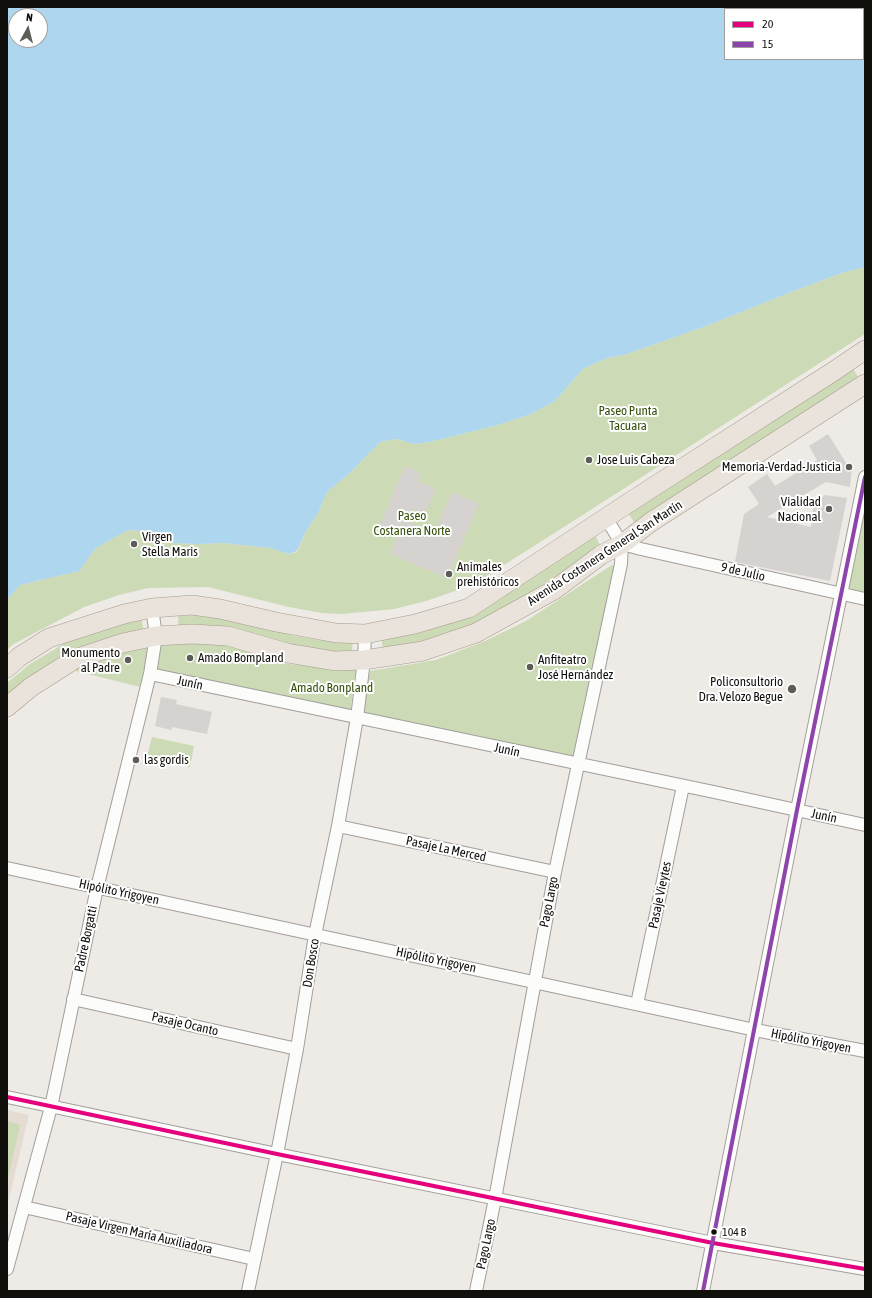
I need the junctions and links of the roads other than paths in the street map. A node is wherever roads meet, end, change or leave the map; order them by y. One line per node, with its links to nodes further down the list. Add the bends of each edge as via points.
1 (863, 355): 4 (main road)
2 (865, 384): 5 (main road, Avenida Costanera General San Martín, via 651,522)
3 (865, 477): 6 (street)
4 (606, 518): 5 (street); 9 (main road, via 469,608 415,624)
5 (622, 544): 6 (street, 9 de Julio); 11 (main road, Avenida Costanera General San Martín, via 602,555 554,590 480,632 423,651); 16 (street, Pago Largo, via 621,564)
6 (842, 594): 7 (street, 9 de Julio); 18 (street)
7 (865, 599)
8 (152, 608): 9 (main road, via 192,605 336,633); 10 (street, Padre Borgatti); 12 (main road, via 124,614 49,638 18,657)
9 (365, 634): 11 (street, Don Bosco)
10 (156, 636): 11 (main road, Avenida Costanera General San Martín, via 228,636 314,658); 13 (street, Padre Borgatti); 14 (main road, Avenida Costanera General San Martín, via 123,643 75,659 31,687)
11 (364, 660): 15 (street, Don Bosco)
12 (7, 668)
13 (150, 674): 15 (street, Junín); 23 (street, Padre Borgatti)
14 (7, 707)
15 (357, 718): 16 (street, Junín); 20 (street, Don Bosco)
16 (578, 765): 17 (street, Junín); 22 (street, Pago Largo)
17 (683, 786): 18 (street, Junín); 27 (street, Pasaje Vieytes)
18 (797, 810): 19 (street, Junín); 28 (street)
19 (865, 825)
20 (338, 826): 22 (street, Pasaje La Merced); 24 (street, Don Bosco)
21 (7, 868): 23 (street, Hipólito Yrigoyen)
22 (555, 872): 25 (street, Pago Largo)
23 (97, 888): 24 (street, Hipólito Yrigoyen); 26 (street, Padre Borgatti)
24 (315, 935): 25 (street, Hipólito Yrigoyen); 29 (street, Don Bosco)
25 (534, 981): 27 (street, Hipólito Yrigoyen); 34 (street, Pago Largo)
26 (73, 999): 29 (street, Pasaje Ocanto); 32 (street, Padre Borgatti)
27 (637, 1004): 28 (street, Hipólito Yrigoyen)
28 (755, 1030): 30 (street, Hipólito Yrigoyen); 36 (street)
29 (297, 1049): 33 (street, Don Bosco)
30 (865, 1051)
31 (7, 1097): 32 (street)
32 (51, 1107): 33 (street); 35 (street, Padre Borgatti)
33 (277, 1154): 34 (street); 37 (street, Don Bosco)
34 (495, 1198): 36 (street); 41 (street, Pago Largo)
35 (24, 1207): 37 (street, Pasaje Virgen María Auxiliadora); 39 (street, Padre Borgatti)
36 (713, 1242): 38 (street); 42 (street)
37 (254, 1259): 40 (street, Don Bosco)
38 (865, 1269)
39 (7, 1270)
40 (248, 1291)
41 (476, 1291)
42 (703, 1291)

